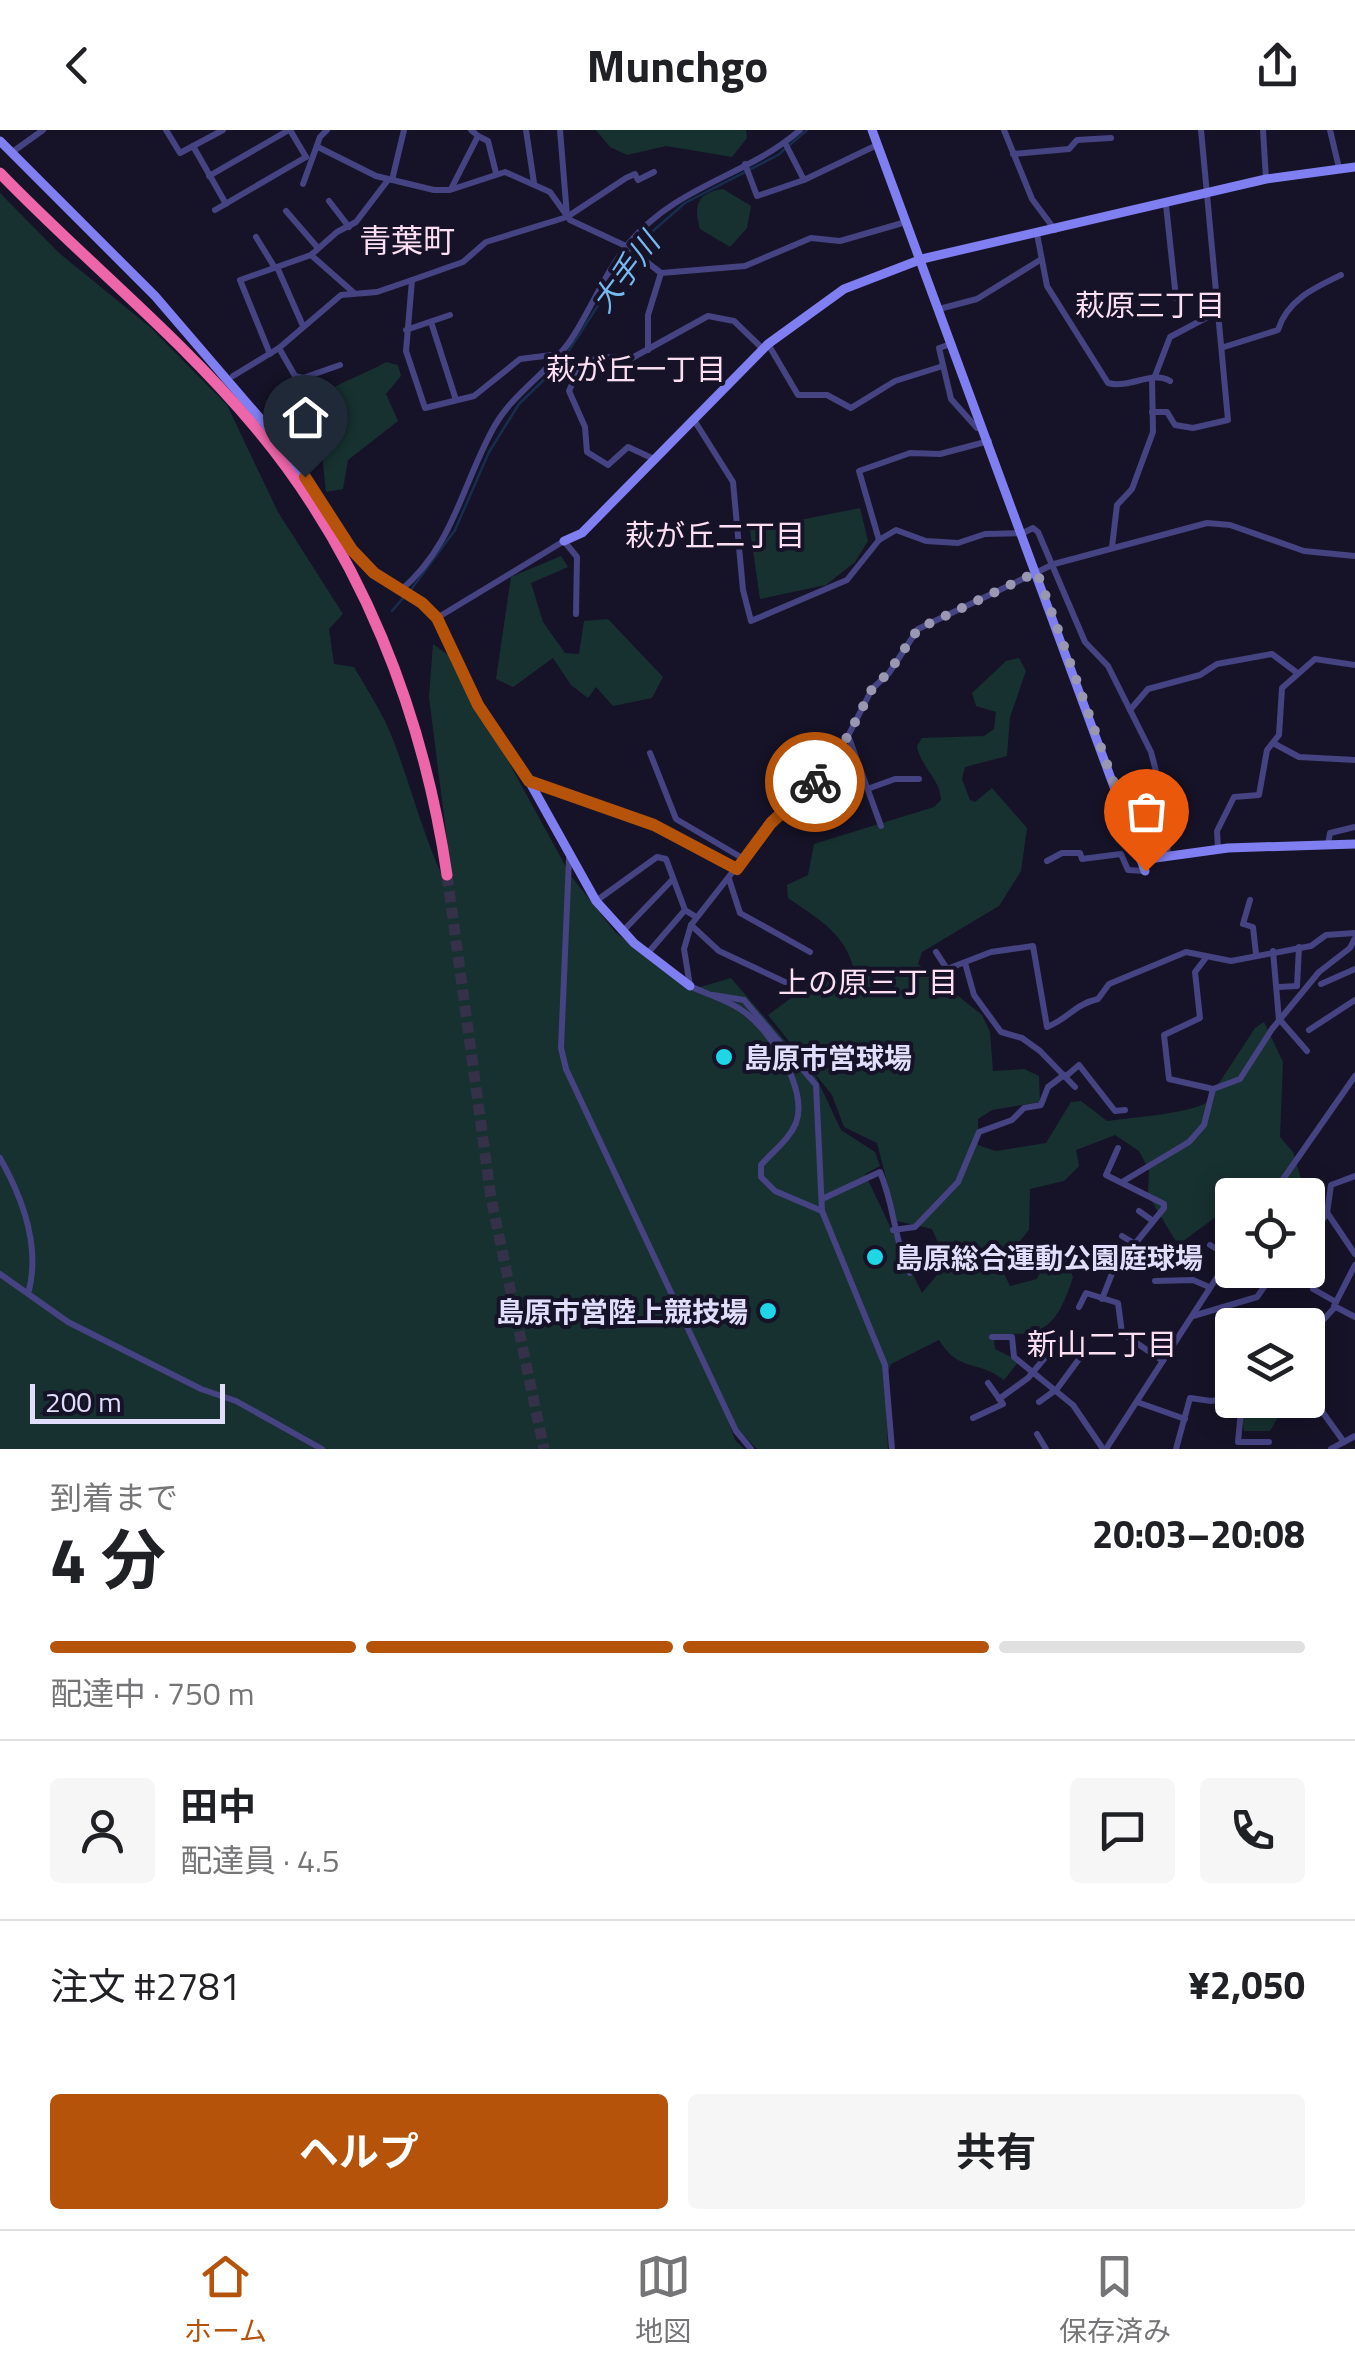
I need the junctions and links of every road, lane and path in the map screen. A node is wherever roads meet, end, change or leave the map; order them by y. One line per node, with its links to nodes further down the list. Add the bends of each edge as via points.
1 (44, 130): 24 (street)
2 (166, 130): 21 (street, via 180,154)
3 (224, 130): 16 (street)
4 (290, 130): 26 (street); 34 (street)
5 (327, 130): 22 (street)
6 (404, 130): 35 (street)
7 (471, 130): 17 (street)
8 (526, 130): 39 (street)
9 (560, 130): 47 (street)
10 (800, 130): 23 (street)
11 (872, 130): 20 (street)
12 (1004, 130): 25 (street)
13 (1201, 130): 41 (street)
14 (1262, 130): 36 (street)
15 (1330, 130): 30 (street)
16 (208, 134): 21 (street)
17 (478, 136): 32 (street, via 488,142); 40 (street)
18 (1110, 138): 25 (street)
19 (0, 141): 24 (street)
20 (878, 144): 37 (street); 48 (street)
21 (192, 146): 34 (street)
22 (318, 147): 27 (street); 35 (street)
23 (787, 147): 29 (street); 37 (street)
24 (10, 154): 96 (street, via 155,296 271,431 352,550)
25 (1012, 154): 50 (street)
26 (306, 157): 27 (street); 43 (street)
27 (314, 165): 38 (street)
28 (1355, 167): 30 (street)
29 (746, 168): 37 (street, via 757,196); 54 (street, via 674,202)
30 (1340, 168): 36 (street)
31 (654, 172): 47 (street, via 626,178)
32 (496, 173): 39 (street); 40 (street)
33 (0, 174): 121 (highway, via 215,382 308,500 360,591 408,702)
34 (210, 176): 43 (street)
35 (390, 179): 40 (street); 49 (street)
36 (1266, 179): 41 (street)
37 (804, 180)
38 (303, 184)
39 (534, 184): 47 (street, via 556,197)
40 (450, 190)
41 (1210, 194): 44 (street); 65 (street, via 1210,261)
42 (329, 202): 49 (street)
43 (226, 204): 45 (street)
44 (1166, 205): 50 (street); 63 (street)
45 (215, 210)
46 (286, 211): 53 (street)
47 (568, 217): 54 (street); 61 (street, via 486,242 464,262)
48 (908, 221): 56 (street); 59 (street, via 840,240 811,238 745,266)
49 (349, 227): 53 (street)
50 (1055, 230): 51 (street)
51 (1037, 234): 56 (street); 57 (street)
52 (256, 237): 58 (street)
53 (318, 248): 55 (street)
54 (630, 249): 59 (street); 76 (street)
55 (311, 256): 58 (street); 62 (street)
56 (922, 259): 64 (street); 71 (street, via 832,296)
57 (1040, 260): 64 (street, via 999,288); 81 (street, via 1047,286 1108,382)
58 (276, 267): 68 (street); 75 (street, via 239,282)
59 (661, 274): 74 (street, via 648,315)
60 (1341, 275): 73 (street, via 1302,294 1278,330)
61 (412, 280): 62 (street); 69 (street)
62 (354, 292): 68 (street)
63 (1176, 298)
64 (939, 309): 70 (street)
65 (1220, 311): 73 (street); 81 (street, via 1170,337)
66 (450, 315): 67 (street)
67 (430, 322): 69 (street); 83 (street)
68 (303, 326): 72 (street)
69 (406, 330): 83 (street, via 425,408)
70 (951, 344): 79 (street, via 940,348); 86 (street)
71 (765, 346): 74 (street, via 734,321 708,316); 79 (street, via 798,395 827,395 851,408 895,380); 85 (street)
72 (278, 348): 75 (street); 78 (street, via 295,376)
73 (1224, 348): 84 (street, via 1228,421 1191,428 1175,425 1167,412)
74 (648, 350): 77 (street)
75 (270, 354): 80 (street)
76 (562, 358): 77 (street); 83 (street, via 520,359 474,396); 96 (street, via 506,409 450,528)
77 (580, 364): 88 (street, via 570,391 587,452 608,465 630,446)
78 (340, 365)
79 (943, 366): 86 (street, via 953,403 976,428)
80 (234, 376)
81 (1153, 377): 82 (street); 84 (street)
82 (1170, 381)
83 (456, 400)
84 (1152, 412): 92 (street, via 1148,449 1115,510)
85 (693, 419): 88 (street); 90 (street, via 733,482 750,621 847,580)
86 (983, 426): 87 (street)
87 (989, 441): 89 (street); 90 (street, via 940,454 910,453 859,470)
88 (654, 459): 91 (street, via 582,533)
89 (1023, 534): 90 (street, via 984,534 958,543 896,530); 94 (street, via 1038,532); 95 (street)
90 (879, 540)
91 (564, 541): 97 (street, via 577,558); 98 (street)
92 (1112, 547): 93 (street, via 1218,522 1304,550); 94 (street)
93 (1355, 556)
94 (1054, 564): 95 (street); 101 (street, via 1085,642 1108,666)
95 (1037, 572): 102 (street, via 918,629 872,689); 118 (street)
96 (405, 594): 98 (street)
97 (576, 614)
98 (437, 618): 107 (street, via 478,705)
99 (1355, 664): 100 (street, via 1315,660)
100 (1296, 672): 101 (street, via 1272,654 1243,658 1148,689); 103 (street, via 1282,688)
101 (1130, 710): 114 (street, via 1151,752)
102 (848, 736): 108 (street); 115 (street, via 808,792)
103 (1273, 743): 105 (street, via 1299,757); 113 (street, via 1259,795 1234,797 1217,830)
104 (650, 753): 115 (street, via 676,819)
105 (1355, 760)
106 (919, 779): 108 (street)
107 (529, 781): 116 (street); 119 (street, via 654,825)
108 (870, 788): 109 (street)
109 (881, 826)
110 (1355, 827): 111 (street, via 1330,833)
111 (1328, 844): 112 (street); 113 (street)
112 (1355, 844)
113 (1218, 849): 114 (street)
114 (1168, 855): 118 (street)
115 (744, 858): 119 (street)
116 (569, 859): 125 (street); 207 (street, via 561,1048 566,1069 736,1431)
117 (1046, 860): 120 (street, via 1122,854 1128,870)
118 (1142, 860): 120 (street)
119 (737, 869): 122 (street)
120 (1146, 871)
121 (447, 875)
122 (729, 878): 127 (street); 133 (street, via 740,914)
123 (672, 879): 125 (street, via 666,859 657,857); 126 (street); 129 (street)
124 (1250, 900): 136 (street, via 1242,924 1253,927)
125 (596, 901): 129 (street)
126 (686, 910): 127 (street); 135 (street)
127 (696, 917): 128 (street)
128 (691, 925): 140 (street, via 719,951); 142 (street, via 684,949)
129 (622, 932): 135 (street)
130 (1355, 941): 131 (street, via 1326,935); 146 (street)
131 (1299, 948): 132 (street); 143 (street, via 1301,980)
132 (1273, 951): 136 (street); 143 (street)
133 (810, 952)
134 (936, 952): 138 (street, via 947,969)
135 (647, 954): 142 (street)
136 (1256, 954): 137 (street)
137 (1205, 959): 138 (street, via 1186,952 1134,972 1047,1027 1032,946); 152 (street, via 1196,966 1200,1018 1164,1035 1169,1078)
138 (964, 962): 149 (street, via 974,995 1001,1032 1022,1038)
139 (1355, 968): 141 (street)
140 (785, 982)
141 (1321, 984)
142 (690, 986): 144 (street)
143 (1279, 987): 146 (street)
144 (707, 995): 159 (street, via 741,998 812,1078 820,1100); 160 (street, via 750,1017 796,1080 797,1120 761,1165 761,1177)
145 (1355, 1000): 147 (street)
146 (1279, 1021): 148 (street); 152 (street, via 1240,1078)
147 (1309, 1030)
148 (1307, 1051)
149 (1065, 1076): 151 (street); 153 (street, via 1079,1065 1115,1112); 165 (street, via 1048,1086 1041,1105 980,1132 958,1182 915,1227)
150 (1355, 1076): 157 (street)
151 (1075, 1087)
152 (1214, 1089): 158 (street, via 1204,1125 1189,1142)
153 (1126, 1110)
154 (1118, 1148): 158 (street, via 1106,1174)
155 (0, 1158): 179 (street, via 33,1250)
156 (1355, 1176): 162 (street, via 1331,1185)
157 (1282, 1178)
158 (1122, 1182): 164 (street, via 1164,1204)
159 (822, 1199): 160 (street); 165 (street, via 880,1172)
160 (822, 1211): 208 (street, via 884,1365)
161 (1138, 1211): 164 (street)
162 (1328, 1213): 163 (street); 170 (street)
163 (1325, 1217)
164 (1153, 1220): 167 (street)
165 (894, 1230): 172 (street)
166 (1122, 1236): 167 (street)
167 (1135, 1244): 180 (street, via 1113,1270)
168 (1210, 1245): 169 (street)
169 (1215, 1248)
170 (1355, 1254)
171 (1354, 1271): 181 (street)
172 (910, 1273)
173 (0, 1274): 179 (street)
174 (1215, 1279): 176 (street)
175 (1155, 1280): 176 (street)
176 (1209, 1287): 183 (street)
177 (1263, 1288): 183 (street, via 1257,1297)
178 (1312, 1289): 181 (street)
179 (29, 1290): 206 (street, via 68,1322 201,1390 236,1400)
180 (1102, 1299): 182 (street, via 1086,1294); 189 (street, via 1118,1303 1122,1333)
181 (1336, 1305): 184 (street); 185 (street)
182 (1079, 1306)
183 (1192, 1316): 189 (street)
184 (1325, 1318)
185 (1355, 1318)
186 (992, 1337): 190 (street, via 1012,1337 1014,1357)
187 (1054, 1346): 190 (street)
188 (1079, 1359): 192 (street)
189 (1163, 1361): 196 (street)
190 (1035, 1371): 192 (street); 193 (street)
191 (988, 1383): 193 (street)
192 (1057, 1389): 195 (street); 210 (street)
193 (999, 1399): 198 (street, via 1003,1404)
194 (1215, 1401): 199 (street, via 1192,1396)
195 (1039, 1402)
196 (1137, 1402): 199 (street); 210 (street)
197 (1325, 1416): 204 (street)
198 (973, 1418)
199 (1185, 1418): 211 (street)
200 (1240, 1418): 205 (street, via 1238,1442)
201 (1037, 1434): 209 (street)
202 (1355, 1436): 204 (street)
203 (1269, 1442): 205 (street)
204 (1344, 1442): 212 (street)
205 (1254, 1447)
206 (322, 1449)
207 (751, 1449)
208 (892, 1449)
209 (1046, 1449)
210 (1104, 1449)
211 (1176, 1449)
212 (1331, 1449)

